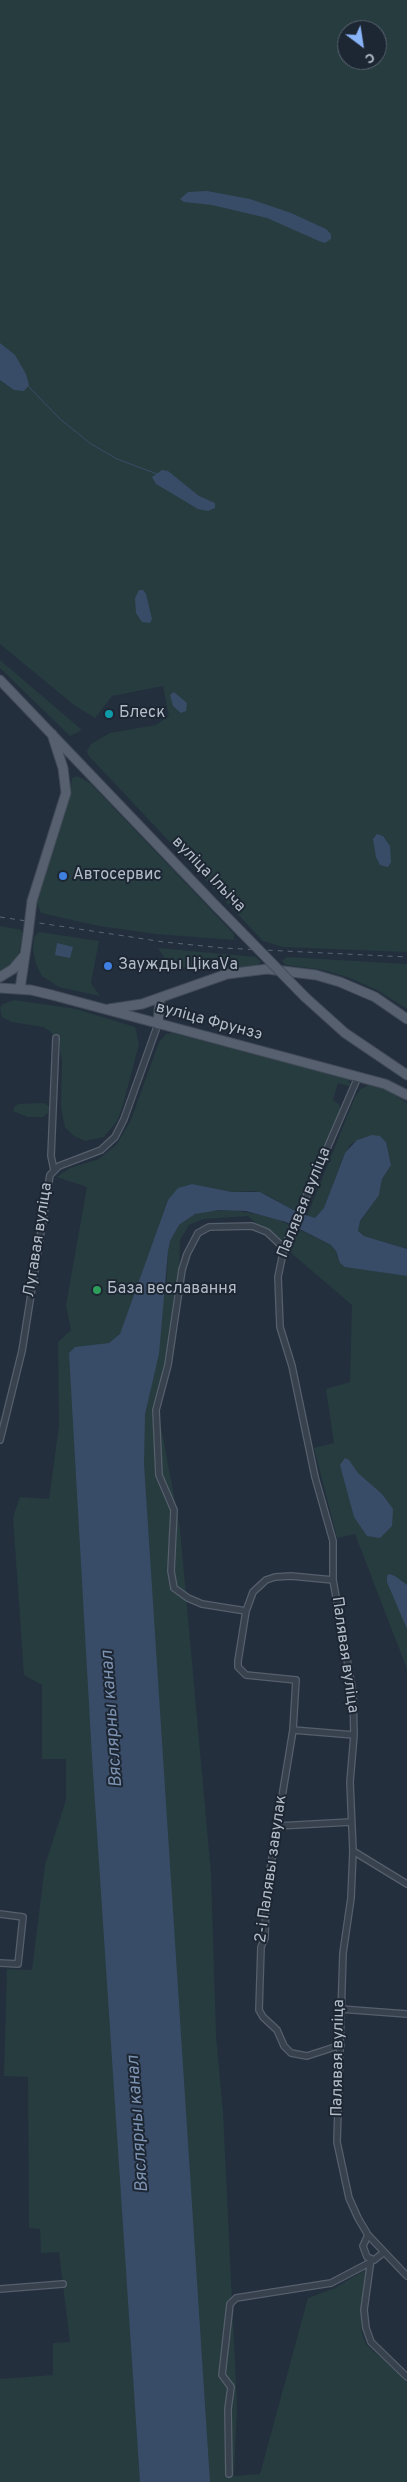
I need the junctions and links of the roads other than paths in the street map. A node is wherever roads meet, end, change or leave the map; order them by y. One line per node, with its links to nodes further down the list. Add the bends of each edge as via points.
1 (0, 680): 2 (main road, вуліца Ільіча)
2 (52, 734): 3 (main road, bridge, via 63,768 66,793 32,901); 12 (main road, вуліца Ільіча, bridge, via 305,998 345,1033)
3 (26, 952): 4 (main road, via 18,964); 6 (main road)
4 (0, 977)
5 (0, 988): 6 (main road, вуліца Фрунзэ)
6 (20, 989): 8 (main road, вуліца Фрунзэ)
7 (160, 998): 8 (main road); 9 (main road, via 242,971 293,971 360,989); 10 (main road)
8 (104, 1009): 10 (main road, вуліца Фрунзэ)
9 (407, 1019)
10 (158, 1024): 13 (main road, вуліца Фрунзэ); 15 (street, Лугавая вуліца, via 115,1137 96,1153)
11 (56, 1038): 15 (street, via 51,1156)
12 (407, 1075)
13 (358, 1077): 14 (main road, вуліца Фрунзэ, via 385,1084); 16 (street, Палявая вуліца)
14 (407, 1095)
15 (54, 1170): 17 (street, Лугавая вуліца, via 48,1181 22,1351)
16 (284, 1248): 18 (street, Палявая вуліца, via 278,1277 280,1327 333,1541); 19 (street, via 267,1232 252,1226 209,1227 198,1232 182,1270 168,1365 156,1410 159,1475 174,1510 171,1570 174,1588 202,1604)
17 (0, 1440)
18 (333, 1580): 19 (street, via 275,1576 252,1592); 21 (street, Палявая вуліца, via 353,1693)
19 (246, 1611): 20 (street, 2-і Палявы завулак, via 238,1662 240,1670 246,1675 296,1680)
20 (293, 1730): 21 (street); 23 (street, 2-і Палявы завулак)
21 (354, 1735): 22 (street, Палявая вуліца)
22 (351, 1822): 23 (street); 24 (street, Палявая вуліца)
23 (278, 1826): 30 (street, 2-і Палявы завулак, via 266,1894 260,2010 291,2053 307,2056)
24 (353, 1851): 25 (street); 28 (street, Палявая вуліца, via 352,1898 342,1953)
25 (407, 1884)
26 (0, 1914): 27 (street, via 23,1917 18,1964)
27 (0, 1963)
28 (340, 2009): 29 (street); 30 (street, Палявая вуліца)
29 (407, 2014)
30 (342, 2045): 31 (street, Палявая вуліца, via 337,2142 349,2198)
31 (368, 2235): 32 (street, Палявая вуліца); 33 (street, via 363,2246)
32 (383, 2253): 33 (street); 34 (street, Палявая вуліца)
33 (370, 2261): 37 (street, via 364,2310 366,2328 371,2342); 38 (street, via 330,2283 236,2298 230,2304 222,2375 231,2387)
34 (407, 2276)
35 (63, 2284): 36 (street)
36 (0, 2289)
37 (407, 2377)
38 (229, 2474)

